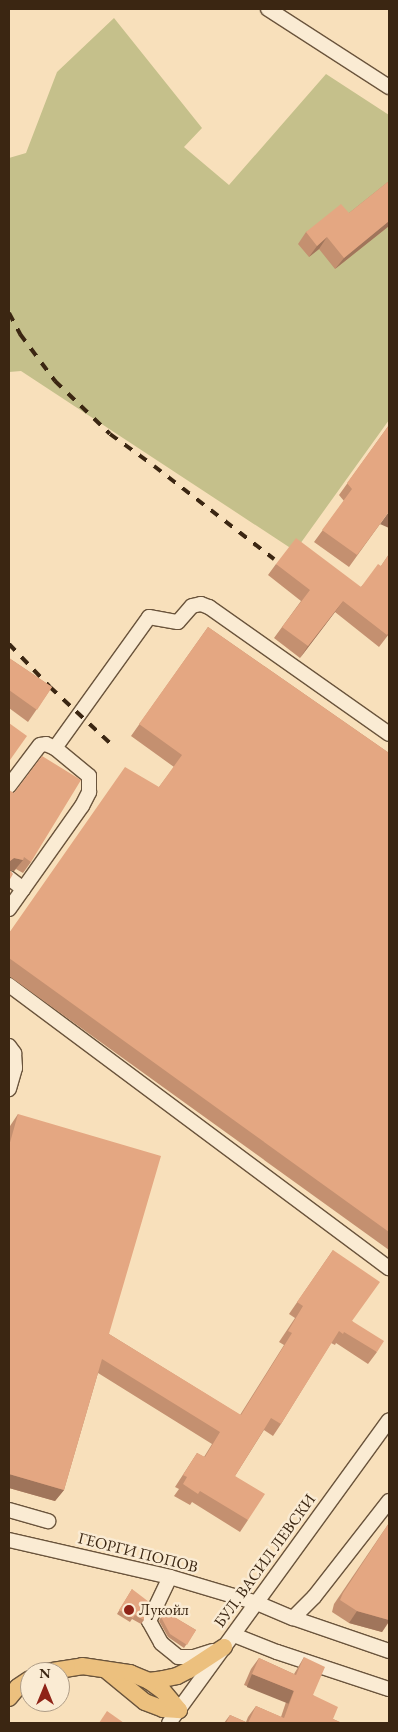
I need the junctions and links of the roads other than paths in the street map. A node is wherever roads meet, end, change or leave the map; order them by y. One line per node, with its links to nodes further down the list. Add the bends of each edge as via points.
1 (268, 9): 2 (street)
2 (389, 87)
3 (389, 734): 4 (street, via 201,604 192,606 178,622 149,617)
4 (55, 748): 5 (street, via 40,745); 7 (street, via 89,776 89,792)
5 (9, 786)
6 (9, 878): 7 (street)
7 (23, 888): 8 (street)
8 (9, 909)
9 (9, 985): 12 (street)
10 (9, 1046): 11 (street, via 14,1053 15,1068)
11 (9, 1089)
12 (389, 1268)
13 (389, 1420): 19 (street, БУЛ. ВАСИЛ ЛЕВСКИ)
14 (389, 1501): 20 (street, via 314,1597)
15 (9, 1510): 16 (street)
16 (48, 1521)
17 (9, 1540): 18 (street, ГЕОРГИ ПОПОВ)
18 (170, 1577): 19 (street, ГЕОРГИ ПОПОВ); 21 (street, via 149,1621 161,1643 178,1657 194,1657)
19 (257, 1603): 20 (street, ГЕОРГИ ПОПОВ); 21 (street, БУЛ. ВАСИЛ ЛЕВСКИ)
20 (293, 1618): 22 (street, ГЕОРГИ ПОПОВ)
21 (229, 1641): 25 (main road, via 177,1676); 27 (street, via 277,1652); 29 (street, БУЛ. ВАСИЛ ЛЕВСКИ)
22 (389, 1651)
23 (70, 1668): 24 (main road)
24 (102, 1668): 25 (main road, via 130,1673); 29 (main road, via 145,1702 163,1708)
25 (148, 1681): 29 (main road, via 163,1691)
26 (20, 1686): 28 (main road)
27 (389, 1689)
28 (9, 1698)
29 (174, 1717)

